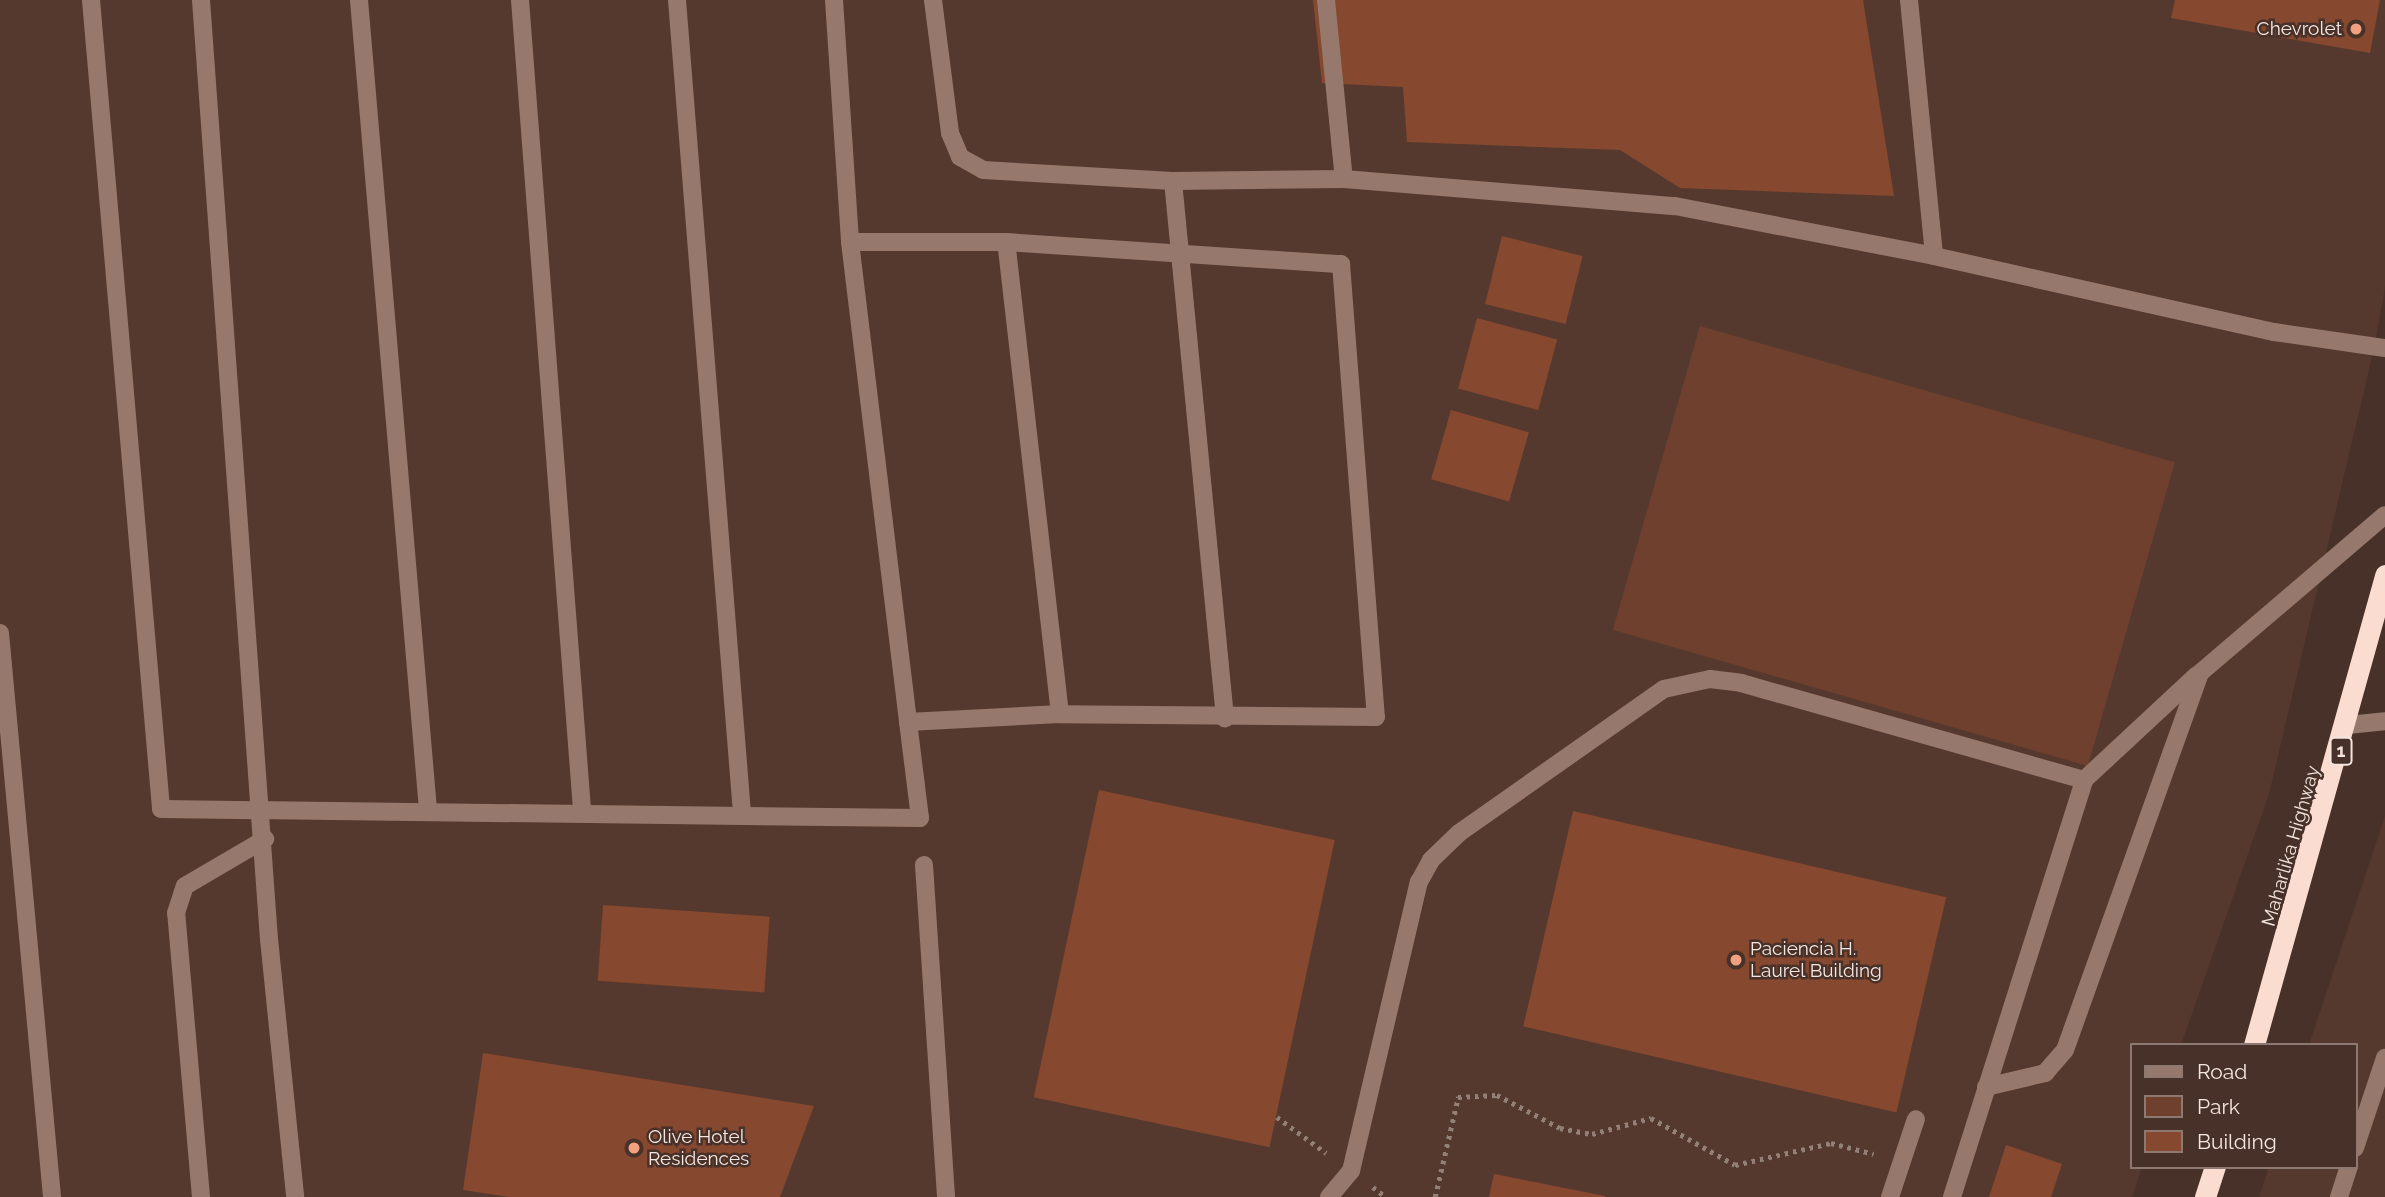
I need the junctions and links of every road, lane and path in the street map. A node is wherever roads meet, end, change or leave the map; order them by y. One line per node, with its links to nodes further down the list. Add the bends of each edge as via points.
1 (91, 0): 27 (street, via 161,809)
2 (201, 0): 27 (street)
3 (359, 0): 28 (street)
4 (520, 0): 29 (street)
5 (677, 0): 30 (street)
6 (834, 0): 12 (street)
7 (933, 0): 11 (street, via 950,133 960,157 1006,175)
8 (1326, 0): 10 (street)
9 (1909, 0): 15 (street)
10 (1344, 179): 11 (street); 15 (street, via 1675,206)
11 (1173, 181): 14 (street)
12 (850, 242): 13 (street); 24 (street)
13 (1006, 242): 14 (street); 21 (street)
14 (1176, 253): 22 (street); 22 (street, via 1341,264 1376,717)
15 (1934, 256): 16 (street, via 2261,330)
16 (2385, 348)
17 (2385, 515): 20 (street)
18 (2385, 580): 25 (highway, Maharlika Highway / 1)
19 (0, 633): 41 (street)
20 (2200, 673): 26 (street); 35 (street, via 2065,1050 2045,1073)
21 (1060, 714): 22 (street); 24 (street)
22 (1226, 718)
23 (2385, 720): 25 (street)
24 (908, 722): 30 (street, via 920,818)
25 (2348, 726): 33 (highway, Maharlika Highway / 1)
26 (2084, 780): 35 (street); 45 (street, via 1741,683 1710,679 1664,689 1459,833 1431,860 1419,882 1350,1171)
27 (263, 808): 28 (street); 31 (street)
28 (428, 809): 29 (street)
29 (582, 810): 30 (street)
30 (742, 814)
31 (265, 839): 42 (street, via 185,886 176,913); 43 (street)
32 (924, 865): 44 (street)
33 (2255, 1043)
34 (2385, 1058): 37 (street)
35 (1986, 1087): 48 (street)
36 (1916, 1119): 38 (street)
37 (2357, 1142)
38 (1902, 1161): 46 (path, via 1831,1143 1735,1165 1651,1118 1592,1134 1560,1128 1497,1095 1458,1097); 47 (street)
39 (2214, 1169): 49 (highway)
40 (2348, 1169): 50 (street)
41 (52, 1197)
42 (201, 1197)
43 (295, 1197)
44 (946, 1197)
45 (1329, 1197)
46 (1434, 1197)
47 (1890, 1197)
48 (1952, 1197)
49 (2205, 1197)
50 (2339, 1197)

